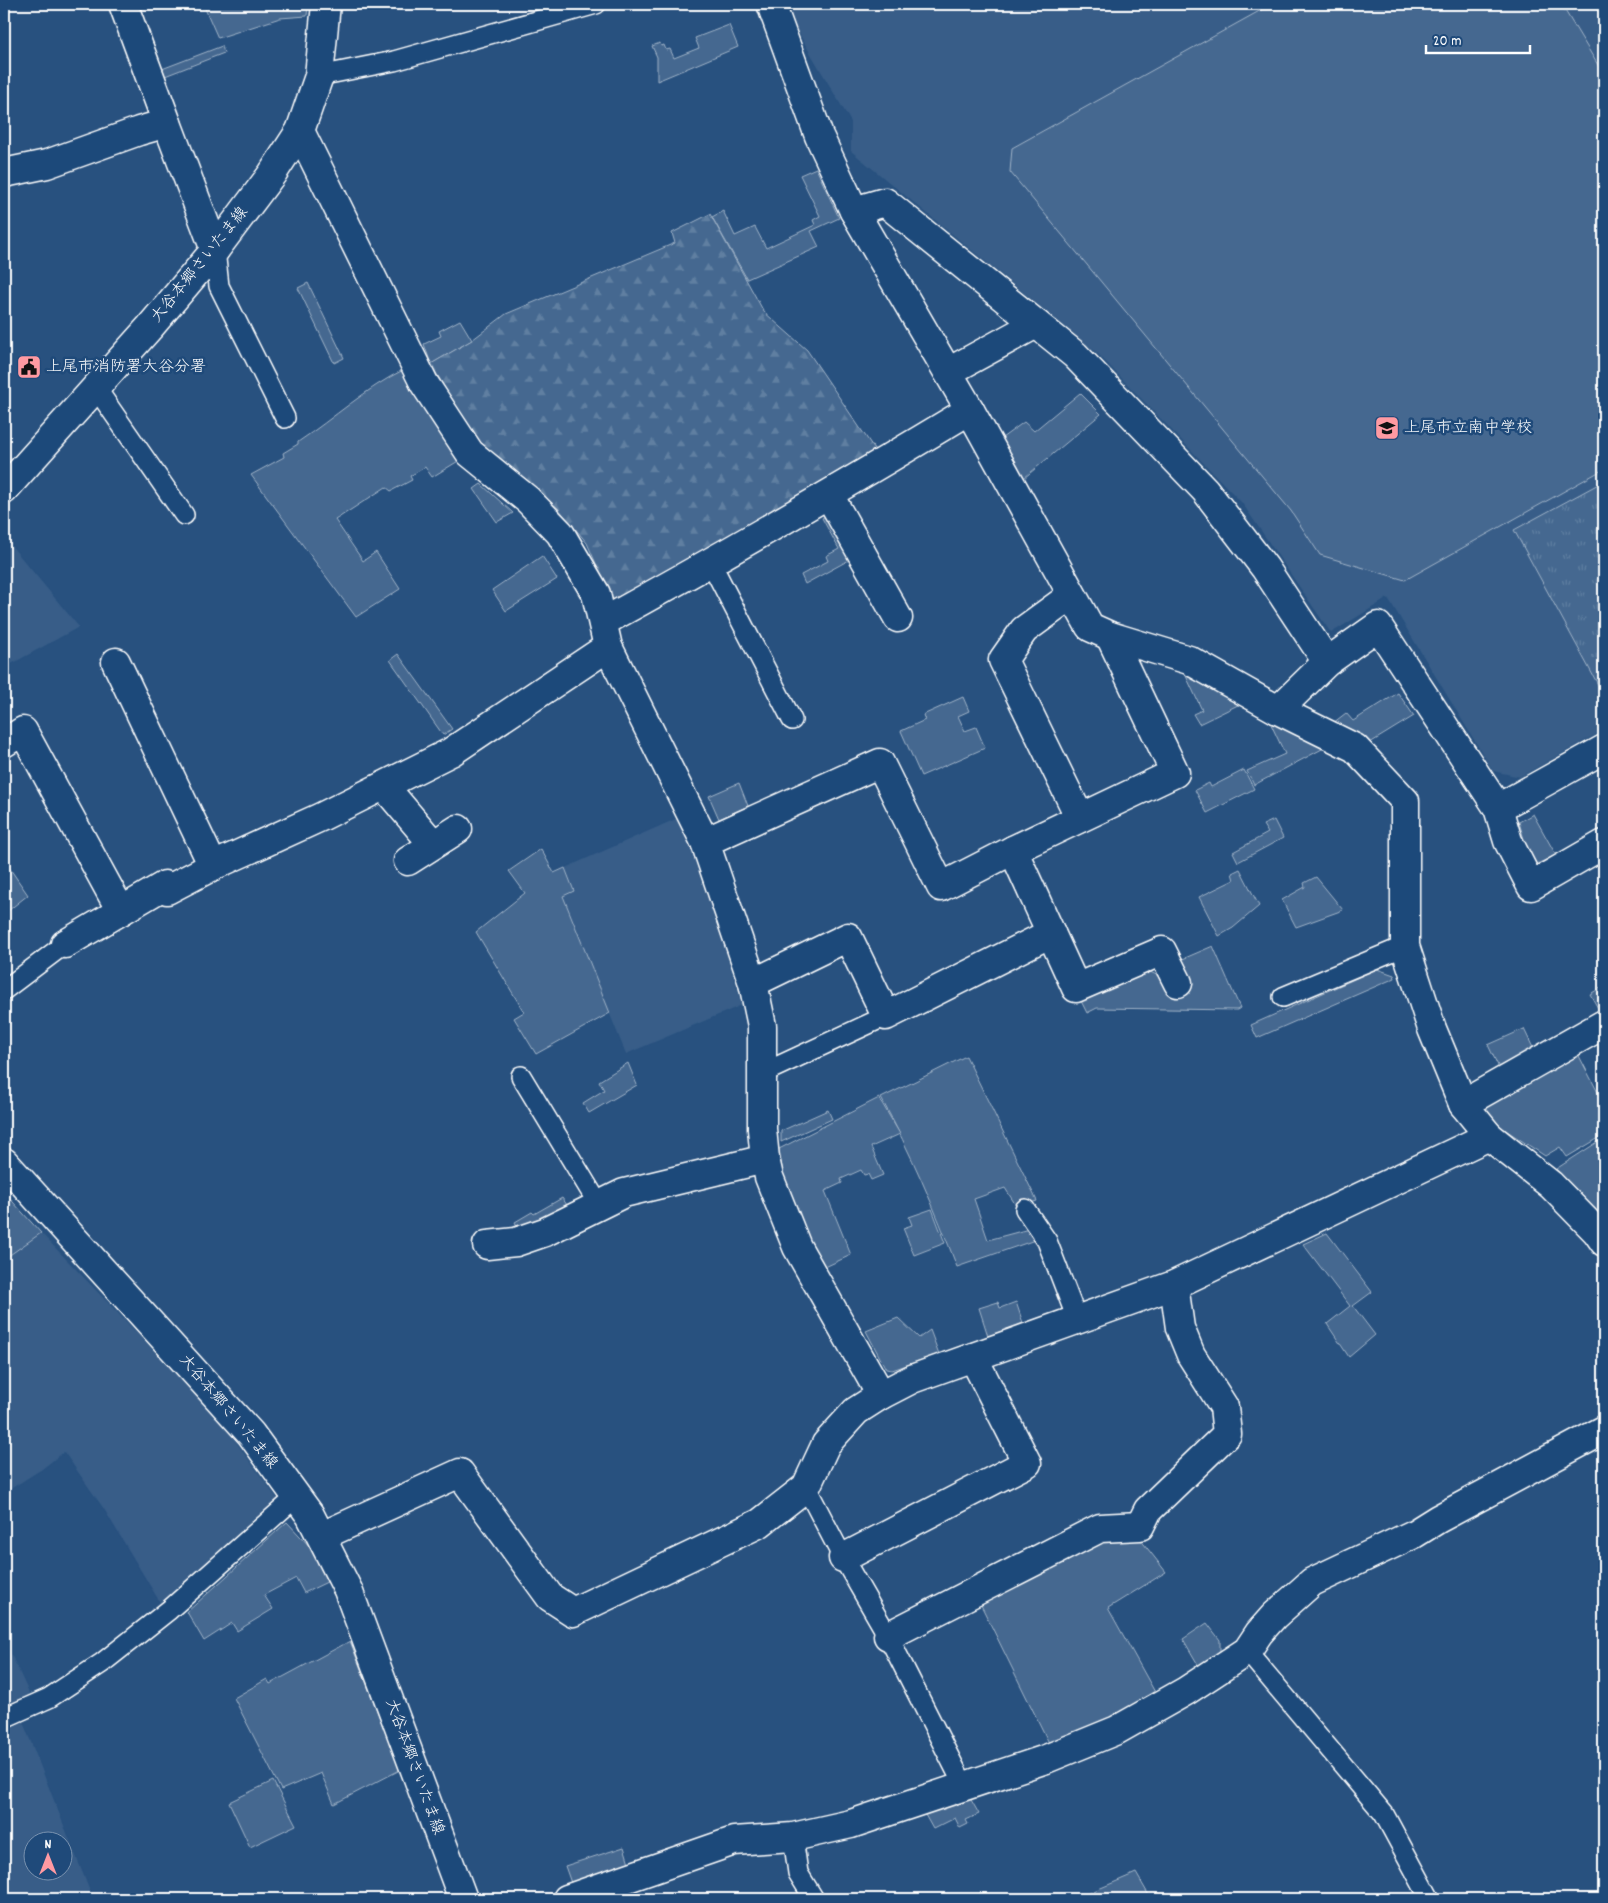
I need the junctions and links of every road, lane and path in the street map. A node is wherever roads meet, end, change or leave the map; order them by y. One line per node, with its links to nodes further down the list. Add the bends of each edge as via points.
1 (123, 4): 6 (street)
2 (326, 4): 5 (street, 大谷本郷さいたま線)
3 (596, 4): 5 (lane, via 394,61)
4 (771, 4): 9 (street, via 819,136)
5 (319, 76): 7 (street, 大谷本郷さいたま線)
6 (167, 123): 8 (street, via 47,164); 10 (street)
7 (300, 131): 10 (street, 大谷本郷さいたま線); 22 (street, via 424,383 470,453 528,500 560,534 596,594)
8 (4, 173)
9 (854, 211): 11 (street, via 885,202); 12 (street)
10 (215, 250): 13 (street, 大谷本郷さいたま線); 15 (lane, via 220,286)
11 (1036, 324): 12 (street); 25 (street, via 1075,355 1205,490 1265,568)
12 (948, 372): 14 (street)
13 (96, 388): 16 (street, 大谷本郷さいたま線); 18 (lane)
14 (970, 410): 17 (street); 20 (street)
15 (285, 418)
16 (4, 490)
17 (830, 495): 19 (street); 21 (street)
18 (184, 515)
19 (711, 563): 22 (street); 27 (lane)
20 (1072, 595): 23 (street, via 1090,628); 32 (street, via 1024,630 1003,660)
21 (898, 618)
22 (605, 634): 30 (street, via 451,752); 34 (street)
23 (1110, 636): 26 (street, via 1189,660); 32 (street, via 1175,772)
24 (116, 662): 39 (street)
25 (1327, 662): 26 (street); 31 (street, via 1378,626)
26 (1278, 710): 43 (street, via 1355,748 1405,801)
27 (792, 720)
28 (4, 743): 40 (street, via 23,731)
29 (1604, 749): 31 (street)
30 (384, 786): 35 (street); 39 (street)
31 (1498, 808): 36 (street, via 1508,841 1531,886)
32 (1080, 818): 37 (street)
33 (458, 829): 35 (street)
34 (705, 842): 37 (street, via 880,763 941,886); 44 (street)
35 (433, 844): 38 (street)
36 (1604, 844)
37 (1013, 850): 41 (street)
38 (408, 861)
39 (213, 866): 40 (street, via 167,890 164,885)
40 (121, 911): 42 (street)
41 (1051, 933): 45 (street, via 1076,988 1162,951); 48 (street)
42 (65, 944): 46 (lane)
43 (1404, 946): 47 (lane); 52 (street, via 1432,1029)
44 (753, 983): 48 (street, via 848,937); 50 (street, via 762,1026)
45 (1178, 983)
46 (4, 990)
47 (1283, 997)
48 (886, 1016): 50 (lane)
49 (1604, 1024): 52 (street)
50 (761, 1074): 54 (street)
51 (520, 1076): 56 (lane)
52 (1463, 1104): 53 (street)
53 (1489, 1136): 58 (street, via 1551,1185); 60 (street)
54 (765, 1159): 56 (street, via 624,1193); 63 (street, via 797,1247)
55 (4, 1162): 66 (street, 大谷本郷さいたま線, via 251,1434)
56 (599, 1205): 59 (street, via 545,1232 516,1242)
57 (1025, 1209): 61 (lane, via 1047,1241)
58 (1604, 1242)
59 (486, 1245)
60 (1174, 1285): 61 (street); 69 (street, via 1180,1328 1191,1355 1224,1407 1227,1434 1148,1510 1140,1526 1100,1528)
61 (1077, 1319): 62 (street)
62 (974, 1357): 63 (street); 68 (street, via 1027,1463)
63 (881, 1395): 65 (street, via 856,1411 826,1444)
64 (1604, 1430): 70 (street, via 1414,1534 1312,1582 1274,1616)
65 (806, 1487): 67 (street, via 760,1523 573,1612 550,1597 460,1474); 68 (lane)
66 (297, 1496): 67 (street, 大谷本郷さいたま線); 71 (lane, via 169,1610 102,1663 49,1698)
67 (322, 1536): 74 (street, 大谷本郷さいたま線, via 348,1590)
68 (843, 1558): 69 (lane)
69 (888, 1636): 72 (lane)
70 (1248, 1651): 72 (street, via 1117,1730 1046,1760); 77 (lane, via 1384,1814)
71 (4, 1718)
72 (965, 1788): 73 (street, via 851,1824)
73 (793, 1837): 75 (street, via 734,1841); 76 (lane, via 798,1873)
74 (463, 1899)
75 (567, 1899)
76 (814, 1899)
77 (1430, 1899)

